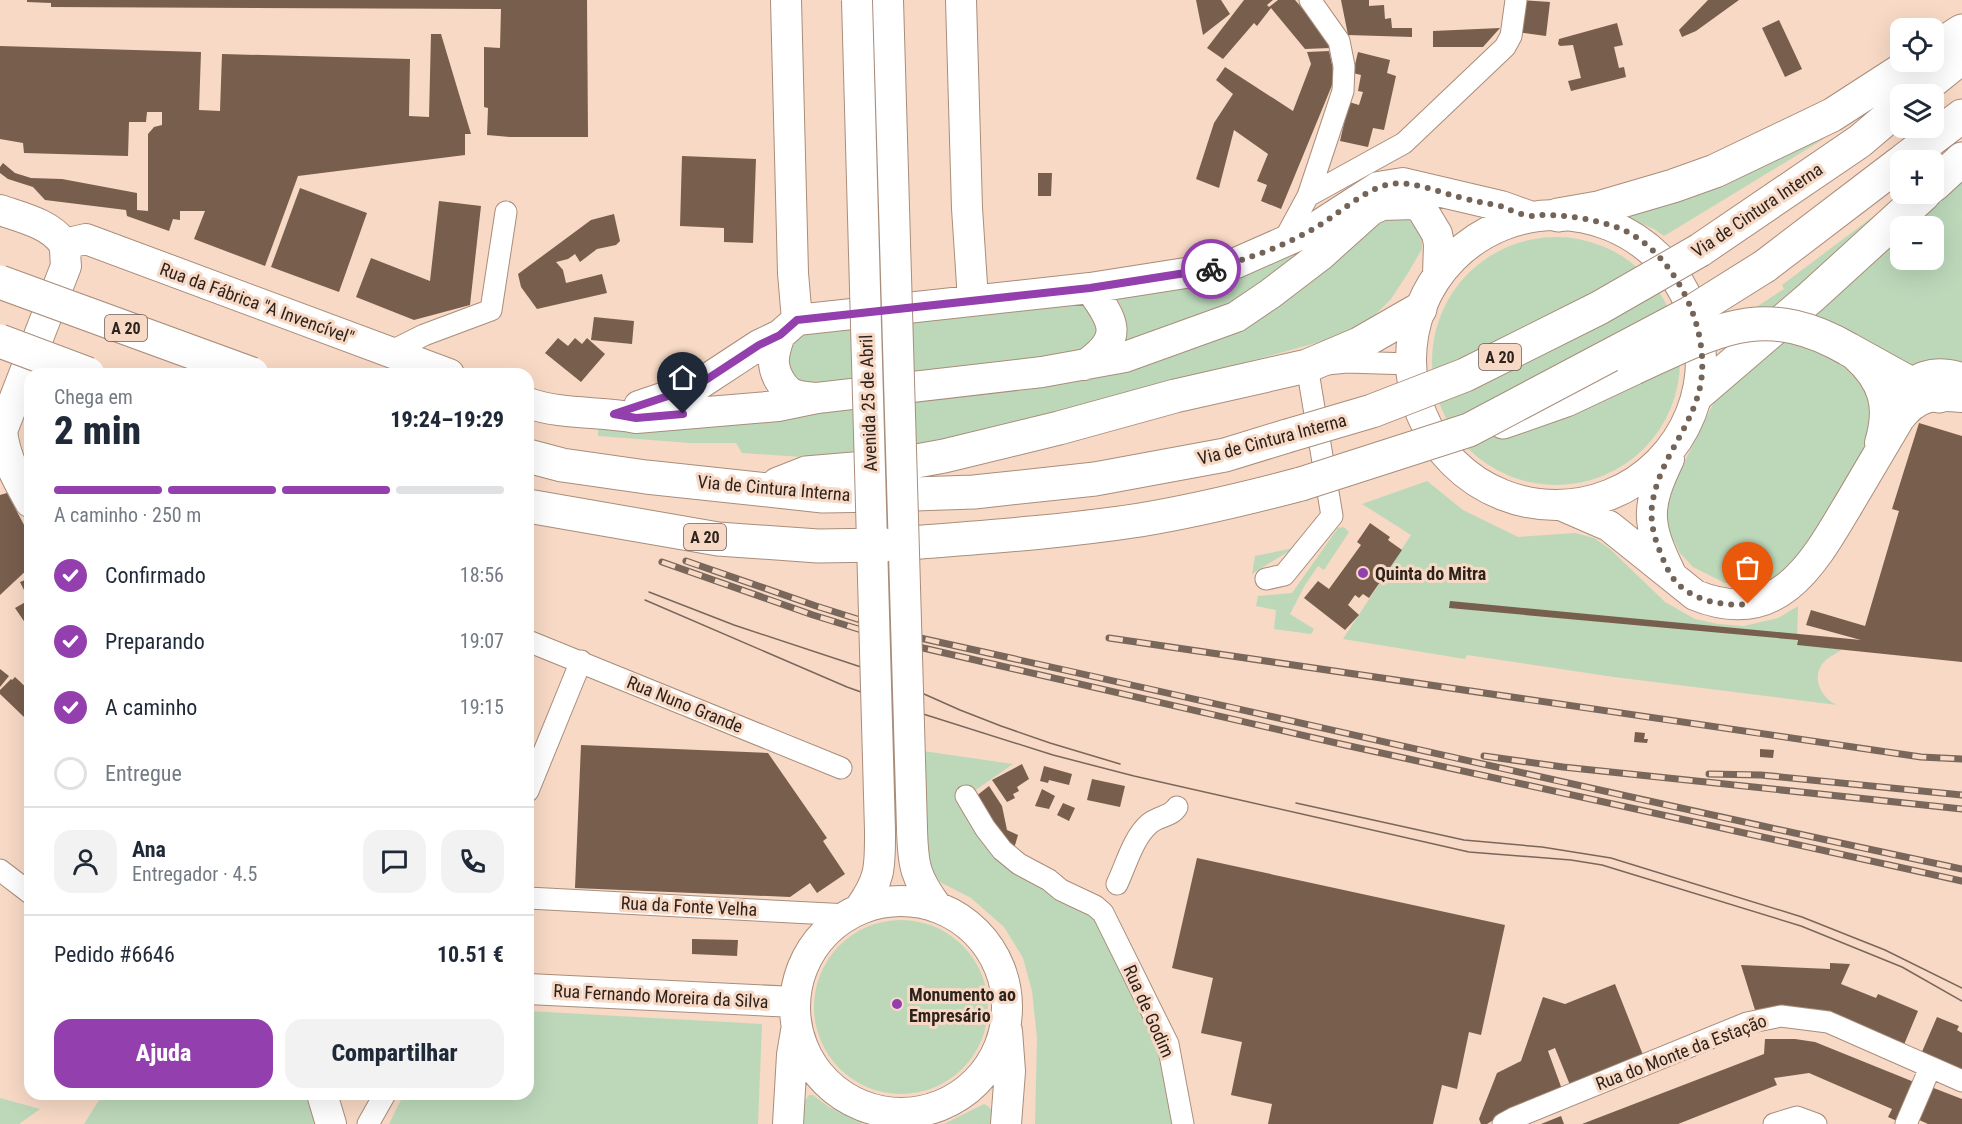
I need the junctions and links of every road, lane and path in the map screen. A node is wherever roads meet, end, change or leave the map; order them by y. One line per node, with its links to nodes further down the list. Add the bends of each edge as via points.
1 (786, 0): 28 (main road, via 793,273)
2 (857, 0): 68 (main road, Avenida 25 de Abril, bridge, via 880,870 873,890)
3 (888, 0): 67 (main road, Avenida 25 de Abril, bridge, via 913,858 923,888)
4 (961, 0): 26 (main road)
5 (1310, 0): 16 (street, via 1339,41 1344,78 1340,103)
6 (1516, 0): 16 (street, via 1511,36 1504,47 1422,126 1394,149)
7 (1952, 43): 9 (highway)
8 (1899, 72): 20 (highway, via 1832,115 1715,171 1598,208)
9 (1923, 84)
10 (1890, 116): 51 (highway, Via de Cintura Interna / A 20, bridge, via 1860,141 1737,226 1599,308 1465,375 1372,411 1225,455 1095,479 974,492 885,495 823,496)
11 (1962, 116): 12 (highway)
12 (1917, 150)
13 (1962, 159): 15 (highway)
14 (1890, 171): 46 (highway, A 20, bridge, via 1765,266 1690,313)
15 (1944, 176)
16 (1308, 196): 22 (street)
17 (1913, 204): 41 (highway)
18 (0, 210): 21 (main road, via 49,229)
19 (506, 212): 31 (street, via 491,310)
20 (1544, 216): 22 (main road, via 1403,183 1390,184 1378,187); 23 (main road, via 1489,231 1461,250); 41 (main road, via 1585,219 1618,228 1657,255 1685,292 1700,337)
21 (64, 244): 31 (main road, Rua da Fábrica "A Invencível", via 86,239); 35 (main road, via 66,266)
22 (1282, 244): 25 (main road, via 1211,269)
23 (1438, 275): 27 (main road); 33 (main road, via 1439,244 1422,209 1414,204 1382,205 1236,317 1125,357)
24 (0, 282): 37 (highway, A 20, bridge)
25 (1090, 288): 26 (main road); 33 (main road, via 1111,321 1112,331 1101,354)
26 (973, 300): 28 (main road)
27 (1420, 309): 32 (main road); 34 (highway, via 1359,344)
28 (788, 328): 42 (main road, via 773,352 779,380 793,394); 45 (main road, via 695,387)
29 (0, 341): 36 (highway, bridge)
30 (1848, 349): 40 (highway); 44 (main road, via 1874,375); 46 (highway, bridge, via 1796,326 1733,326 1544,409)
31 (390, 352): 38 (main road, Rua da Fábrica "A Invencível")
32 (1410, 364): 34 (street, via 1347,362); 53 (main road, via 1418,407 1438,447 1469,478 1508,498)
33 (1085, 365): 42 (main road)
34 (1307, 366): 51 (highway, via 944,456 889,466 806,473); 55 (street, via 1332,516 1284,575)
35 (26, 368)
36 (72, 368)
37 (236, 368)
38 (433, 368)
39 (24, 373): 47 (main road)
40 (1943, 389): 44 (main road); 50 (main road, via 1909,406)
41 (1699, 393): 48 (main road)
42 (816, 398): 45 (main road, via 636,418)
43 (534, 405): 45 (main road)
44 (1886, 410): 50 (main road)
45 (614, 414)
46 (1469, 430): 54 (highway, A 20, bridge, via 1234,502 1048,532 884,545 818,546 718,539)
47 (1, 431): 52 (main road, via 9,462)
48 (1674, 444): 53 (main road, via 1646,475 1621,491 1593,502); 56 (main road, via 1655,489 1651,515 1655,539)
49 (534, 458): 51 (highway, Via de Cintura Interna / A 20, via 646,477)
50 (1875, 459): 56 (main road, via 1816,557 1782,591 1748,604 1722,604 1695,595)
51 (765, 488)
52 (24, 491)
53 (1563, 506): 56 (main road, via 1609,526)
54 (534, 507)
55 (1266, 579)
56 (1674, 580)
57 (534, 643): 58 (street, Rua Nuno Grande)
58 (581, 661): 59 (street, Rua Nuno Grande); 60 (street)
59 (841, 768)
60 (534, 776)
61 (966, 796): 81 (street, Rua de Godim, via 992,839 1011,858 1061,890 1106,909 1168,1044)
62 (1177, 807): 64 (street, via 1174,813 1149,824 1139,836)
63 (0, 870): 65 (street)
64 (1117, 884)
65 (24, 888)
66 (534, 898): 68 (street, Rua da Fonte Velha)
67 (937, 907): 68 (main road, via 912,901 886,902); 71 (main road, via 962,920 983,939 1006,990)
68 (855, 912): 70 (main road, via 836,923 816,943 802,968)
69 (534, 989): 70 (main road, Rua Fernando Moreira da Silva)
70 (795, 1002): 72 (main road)
71 (1006, 1018): 72 (main road, via 999,1048 984,1073 962,1094 934,1108 905,1113 875,1110 847,1099 824,1080 806,1055); 80 (main road, via 1010,1071)
72 (796, 1031): 79 (main road)
73 (1930, 1068): 74 (street, Rua do Monte da Estação); 82 (street, Rua do Monte da Estação, via 1828,1022 1775,1017 1747,1023); 85 (street)
74 (1962, 1081)
75 (324, 1100): 77 (main road)
76 (382, 1100): 78 (street)
77 (331, 1124)
78 (369, 1124)
79 (788, 1124)
80 (1006, 1124)
81 (1183, 1124)
82 (1503, 1124)
83 (1774, 1124): 84 (street, via 1797,1117)
84 (1816, 1124)
85 (1906, 1124)

